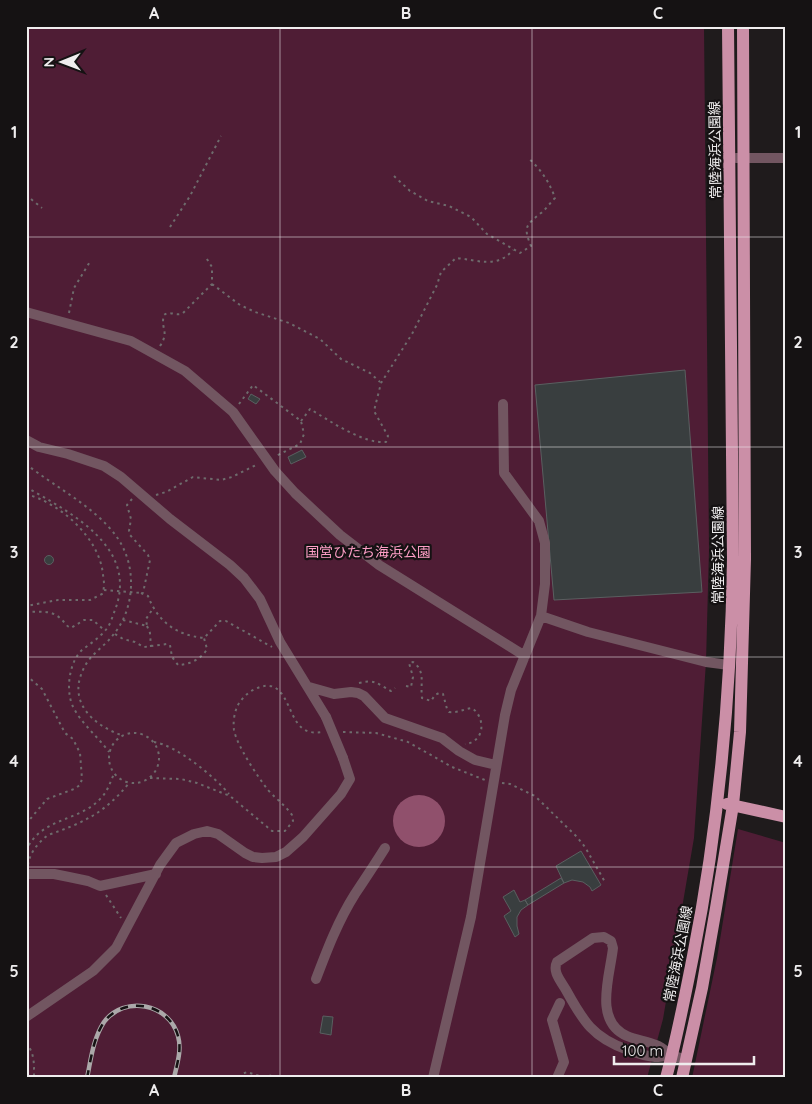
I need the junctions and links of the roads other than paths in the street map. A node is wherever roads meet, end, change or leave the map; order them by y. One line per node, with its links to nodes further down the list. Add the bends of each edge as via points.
1 (728, 26): 3 (main road, 常陸海浜公園線)
2 (743, 26): 4 (main road, 常陸海浜公園線)
3 (730, 158): 4 (street); 11 (main road, 常陸海浜公園線, via 734,559)
4 (744, 158): 5 (street); 15 (main road, 常陸海浜公園線, via 745,609 740,732)
5 (786, 158)
6 (26, 312): 10 (street, via 131,341 185,371 233,412 275,471 340,534 379,565)
7 (503, 404): 9 (street, via 504,473 539,521 545,543 546,584)
8 (26, 440): 12 (street, via 39,447 104,466 230,565 260,599 280,642)
9 (541, 616): 10 (street); 11 (street, via 588,632)
10 (525, 656): 13 (street, via 511,690)
11 (729, 665): 14 (main road, 常陸海浜公園線)
12 (309, 687): 13 (street, via 334,694 358,693 385,718 442,738 476,760); 19 (street, bridge, via 326,717 350,779 341,794 303,837 276,857 253,857 208,831 176,843)
13 (496, 765): 25 (street, via 471,917)
14 (718, 802): 15 (main road); 23 (main road, 常陸海浜公園線, via 703,905)
15 (733, 805): 16 (main road); 24 (main road, 常陸海浜公園線, via 702,988)
16 (786, 817)
17 (385, 848): 20 (street, via 339,924)
18 (28, 871): 19 (street, via 100,886)
19 (156, 874): 22 (street, via 116,948 98,967)
20 (316, 979)
21 (560, 1003): 26 (street, via 552,1020 564,1062)
22 (26, 1017)
23 (672, 1056): 23 (street, via 654,1057 632,1051 609,1043 598,1035 576,1009 556,974 557,962 593,938 604,937 611,941 613,948 606,996 609,1019 625,1035 658,1045); 24 (street); 27 (main road, 常陸海浜公園線)
24 (685, 1059): 28 (main road, 常陸海浜公園線)
25 (433, 1078)
26 (557, 1078)
27 (666, 1078)
28 (682, 1078)

